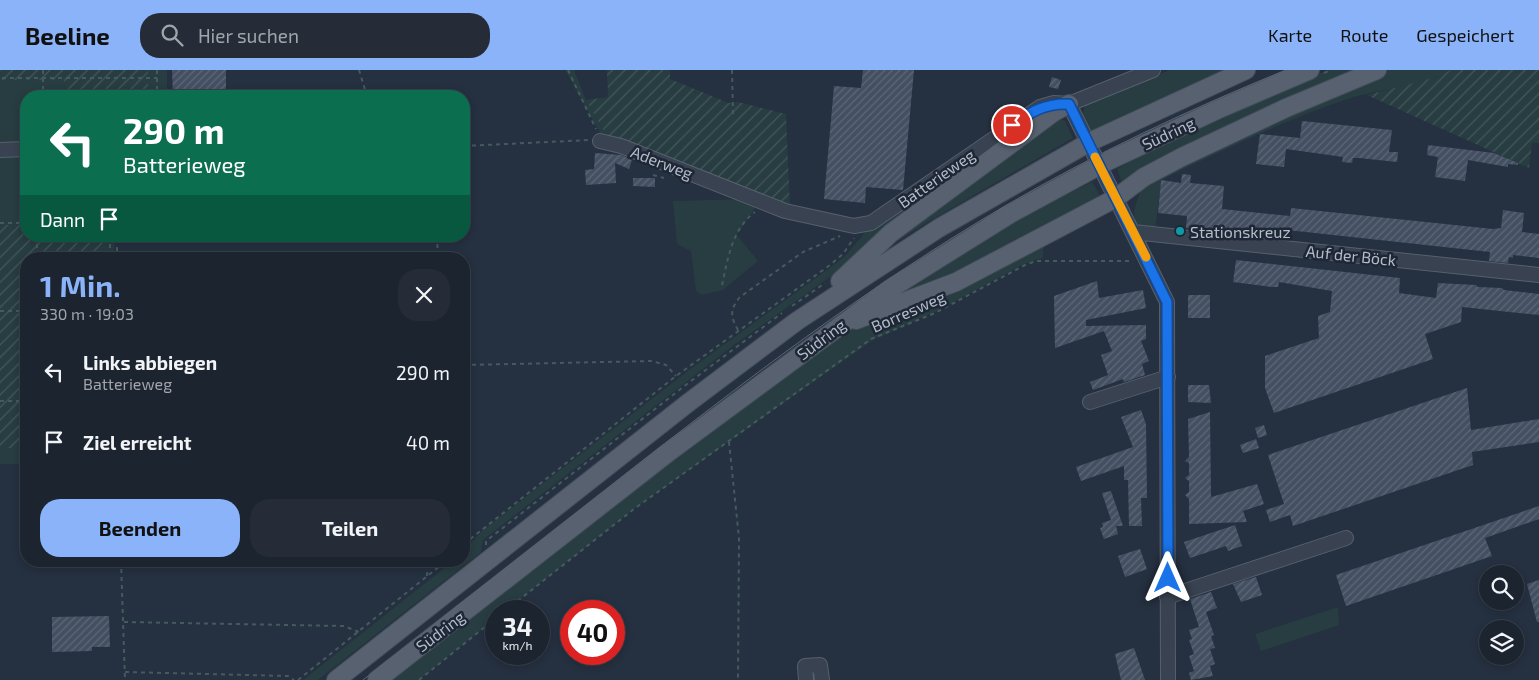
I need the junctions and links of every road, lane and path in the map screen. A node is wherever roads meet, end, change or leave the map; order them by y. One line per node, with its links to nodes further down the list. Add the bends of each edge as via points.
1 (43, 70): 11 (path)
2 (157, 70): 12 (path)
3 (359, 70): 15 (path)
4 (568, 70): 18 (path)
5 (732, 70): 17 (path)
6 (1153, 70): 16 (street, Batterieweg)
7 (1246, 70): 33 (main road, Südring, via 1089,143 939,228)
8 (1310, 70): 34 (main road, Südring, bridge, via 1211,112 1092,169 951,249)
9 (1377, 70): 22 (main road, via 1182,157 1144,177)
10 (2, 78): 11 (path)
11 (43, 78): 12 (path); 13 (path)
12 (157, 78): 14 (path)
13 (43, 90)
14 (157, 90)
15 (365, 90)
16 (1069, 104): 22 (street); 26 (street, Batterieweg, via 1054,103 1040,107 881,216); 33 (main road, via 891,233)
17 (733, 114)
18 (600, 141): 19 (path); 23 (street, Aderweg, via 622,146)
19 (470, 146)
20 (20, 149): 21 (street)
21 (0, 150)
22 (1116, 198): 27 (street); 34 (main road, via 956,282)
23 (767, 204): 26 (street, Aderweg); 30 (path, via 743,223 735,235)
24 (0, 223): 25 (path)
25 (20, 223)
26 (854, 226): 35 (path, via 854,239 843,254); 35 (path, via 844,234 803,252 740,297 732,307 732,320)
27 (1134, 232): 28 (street); 29 (street, Auf der Böck)
28 (1148, 261): 38 (street, via 1167,302); 42 (path, Borresweg, via 1043,260 1025,265 935,313 871,339)
29 (1539, 275)
30 (722, 285)
31 (0, 310): 32 (path)
32 (20, 310)
33 (797, 321): 58 (main road, Südring)
34 (834, 329): 59 (main road, Südring, via 669,452)
35 (738, 330): 37 (path)
36 (470, 365): 37 (path, via 652,361 666,365)
37 (676, 376): 44 (path)
38 (1168, 377): 41 (street); 49 (street)
39 (0, 401): 40 (path)
40 (20, 401)
41 (1090, 402)
42 (728, 442): 50 (path, Borresweg, via 634,509); 61 (path, via 739,538)
43 (1346, 538): 49 (street)
44 (470, 539)
45 (121, 567): 51 (path)
46 (428, 567): 48 (path)
47 (438, 567): 48 (path)
48 (427, 576): 53 (path)
49 (1168, 597): 64 (street)
50 (519, 600)
51 (124, 622): 53 (path, via 344,626); 54 (path)
52 (485, 627): 60 (path)
53 (359, 632): 57 (path)
54 (125, 672): 55 (path); 56 (path, via 288,676)
55 (125, 680)
56 (294, 680)
57 (298, 680)
58 (336, 680)
59 (377, 680)
60 (419, 680)
61 (738, 680)
62 (806, 680): 63 (street, via 804,666 820,665)
63 (822, 680)
64 (1168, 680)

